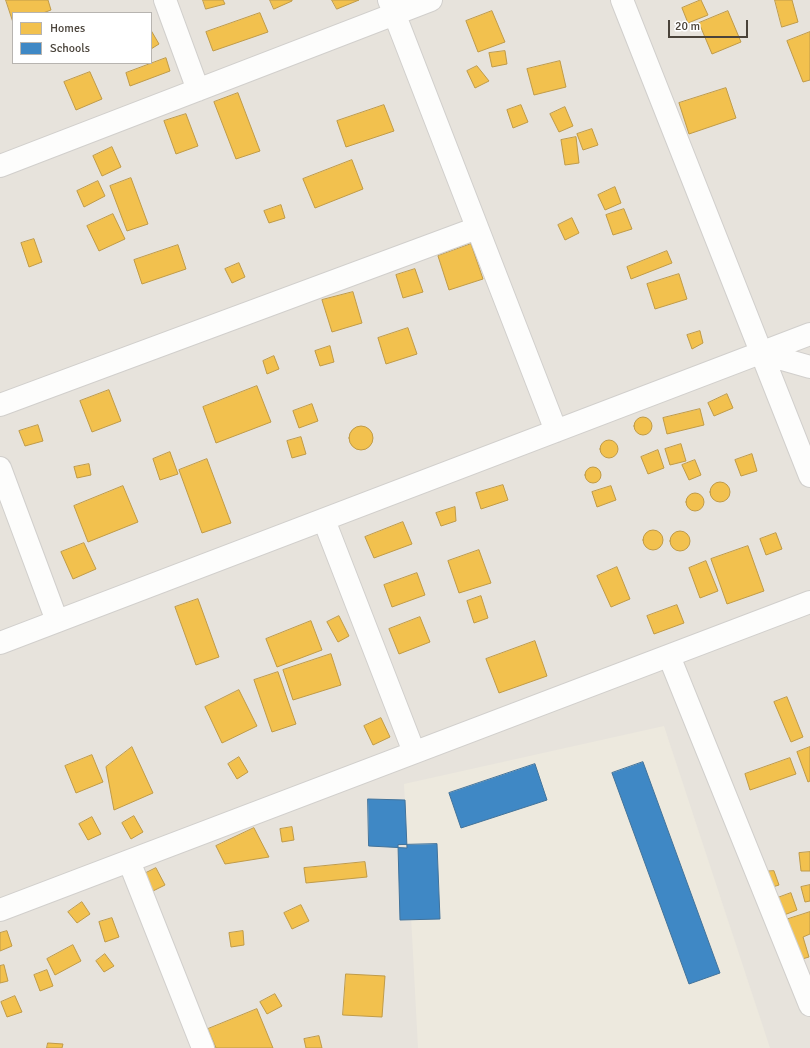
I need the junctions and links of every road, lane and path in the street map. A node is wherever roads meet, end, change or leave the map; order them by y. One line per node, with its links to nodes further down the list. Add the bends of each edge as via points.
1 (165, 0): 5 (street)
2 (431, 0): 4 (street)
3 (622, 0): 9 (street)
4 (391, 7): 5 (street); 7 (street)
5 (198, 90): 6 (street)
6 (0, 166)
7 (477, 228): 11 (street); 12 (street)
8 (810, 334): 9 (street)
9 (761, 353): 10 (street); 12 (street); 14 (street)
10 (810, 367)
11 (0, 405)
12 (556, 431): 15 (street)
13 (0, 468): 17 (street)
14 (810, 476)
15 (324, 520): 17 (street); 20 (street)
16 (810, 602): 19 (street)
17 (57, 621): 18 (street)
18 (0, 643)
19 (669, 656): 20 (street); 23 (street)
20 (414, 752): 21 (street)
21 (129, 861): 22 (street); 24 (street)
22 (0, 910)
23 (810, 1005)
24 (203, 1048)

